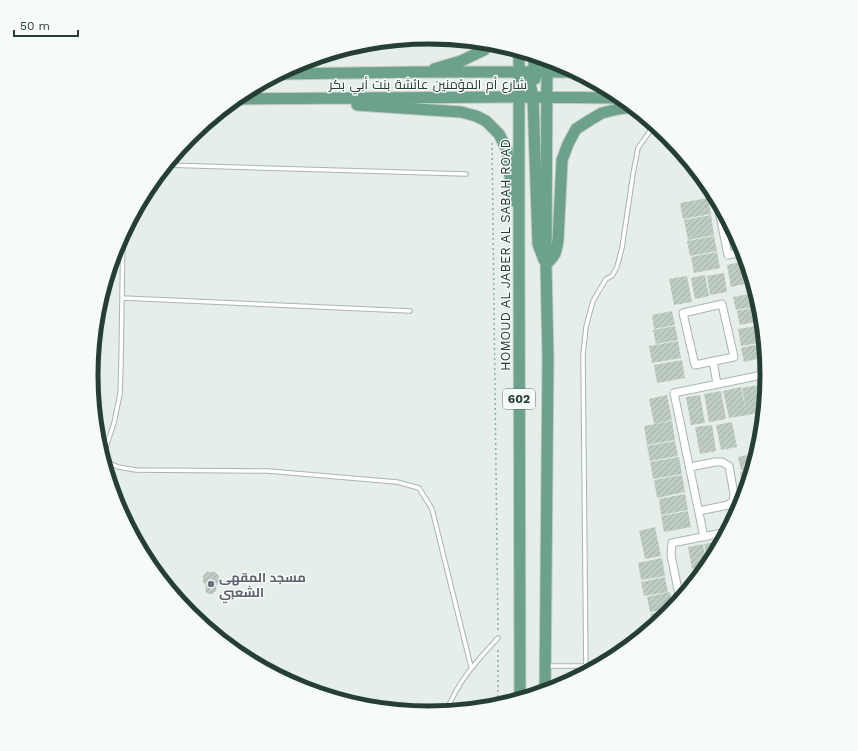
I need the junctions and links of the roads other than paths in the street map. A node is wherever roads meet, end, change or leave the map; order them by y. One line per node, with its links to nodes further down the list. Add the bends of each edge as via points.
1 (485, 49): 5 (main road, via 461,61)
2 (520, 57): 6 (main road, HOMOUD AL JABER AL SABAH ROAD / 602)
3 (534, 61): 7 (main road)
4 (547, 66): 9 (main road, 602)
5 (422, 72): 6 (main road, شارع أم المؤمنين عائشة بنت أبي بكر); 10 (main road, شارع أم المؤمنين عائشة بنت أبي بكر)
6 (519, 72): 7 (main road, شارع أم المؤمنين عائشة بنت أبي بكر); 11 (main road, HOMOUD AL JABER AL SABAH ROAD / 602); 13 (main road, via 529,82)
7 (534, 72): 9 (main road, شارع أم المؤمنين عائشة بنت أبي بكر); 14 (main road, via 539,90)
8 (564, 72): 9 (main road, شارع أم المؤمنين عائشة بنت أبي بكر)
9 (547, 73): 14 (main road, 602)
10 (291, 74)
11 (520, 97): 12 (main road, شارع أم المؤمنين عائشة بنت أبي بكر); 13 (main road, شارع أم المؤمنين عائشة بنت أبي بكر); 22 (main road, HOMOUD AL JABER AL SABAH ROAD / 602)
12 (315, 98): 16 (main road, شارع أم المؤمنين عائشة بنت أبي بكر); 22 (main road, via 354,104 461,112 486,121 499,134 507,150)
13 (533, 98): 14 (main road, شارع أم المؤمنين عائشة بنت أبي بكر); 25 (main road, via 538,244)
14 (547, 98): 15 (main road, شارع أم المؤمنين عائشة بنت أبي بكر); 25 (main road, 602)
15 (610, 98)
16 (247, 99)
17 (624, 108): 25 (main road, via 602,113 590,120 576,129 568,144 562,160 558,240 554,257)
18 (653, 131): 40 (lane, via 638,148 617,267 593,300 582,355)
19 (173, 165): 20 (lane)
20 (466, 174)
21 (721, 219): 24 (street, via 728,255)
22 (519, 248): 43 (main road, HOMOUD AL JABER AL SABAH ROAD / 602)
23 (123, 249): 26 (lane)
24 (737, 253)
25 (546, 264): 39 (main road, 602, via 548,358)
26 (123, 298): 27 (lane); 31 (lane, via 120,394)
27 (410, 311)
28 (713, 361): 28 (street, via 734,357 722,304 683,313 696,365); 30 (street)
29 (760, 375): 30 (street)
30 (717, 384): 33 (street, via 674,393)
31 (106, 448)
32 (109, 462): 41 (lane, via 136,470 268,471 397,482 419,488 432,509)
33 (690, 467): 34 (street); 34 (street, via 715,462 729,466 733,501 728,505)
34 (699, 512): 36 (street)
35 (720, 534): 36 (street)
36 (704, 537): 37 (street, via 672,543 671,555)
37 (679, 593)
38 (498, 638): 41 (lane)
39 (545, 666): 40 (lane); 42 (main road, 602)
40 (586, 666)
41 (471, 667): 44 (lane)
42 (545, 686)
43 (520, 694)
44 (448, 706)

